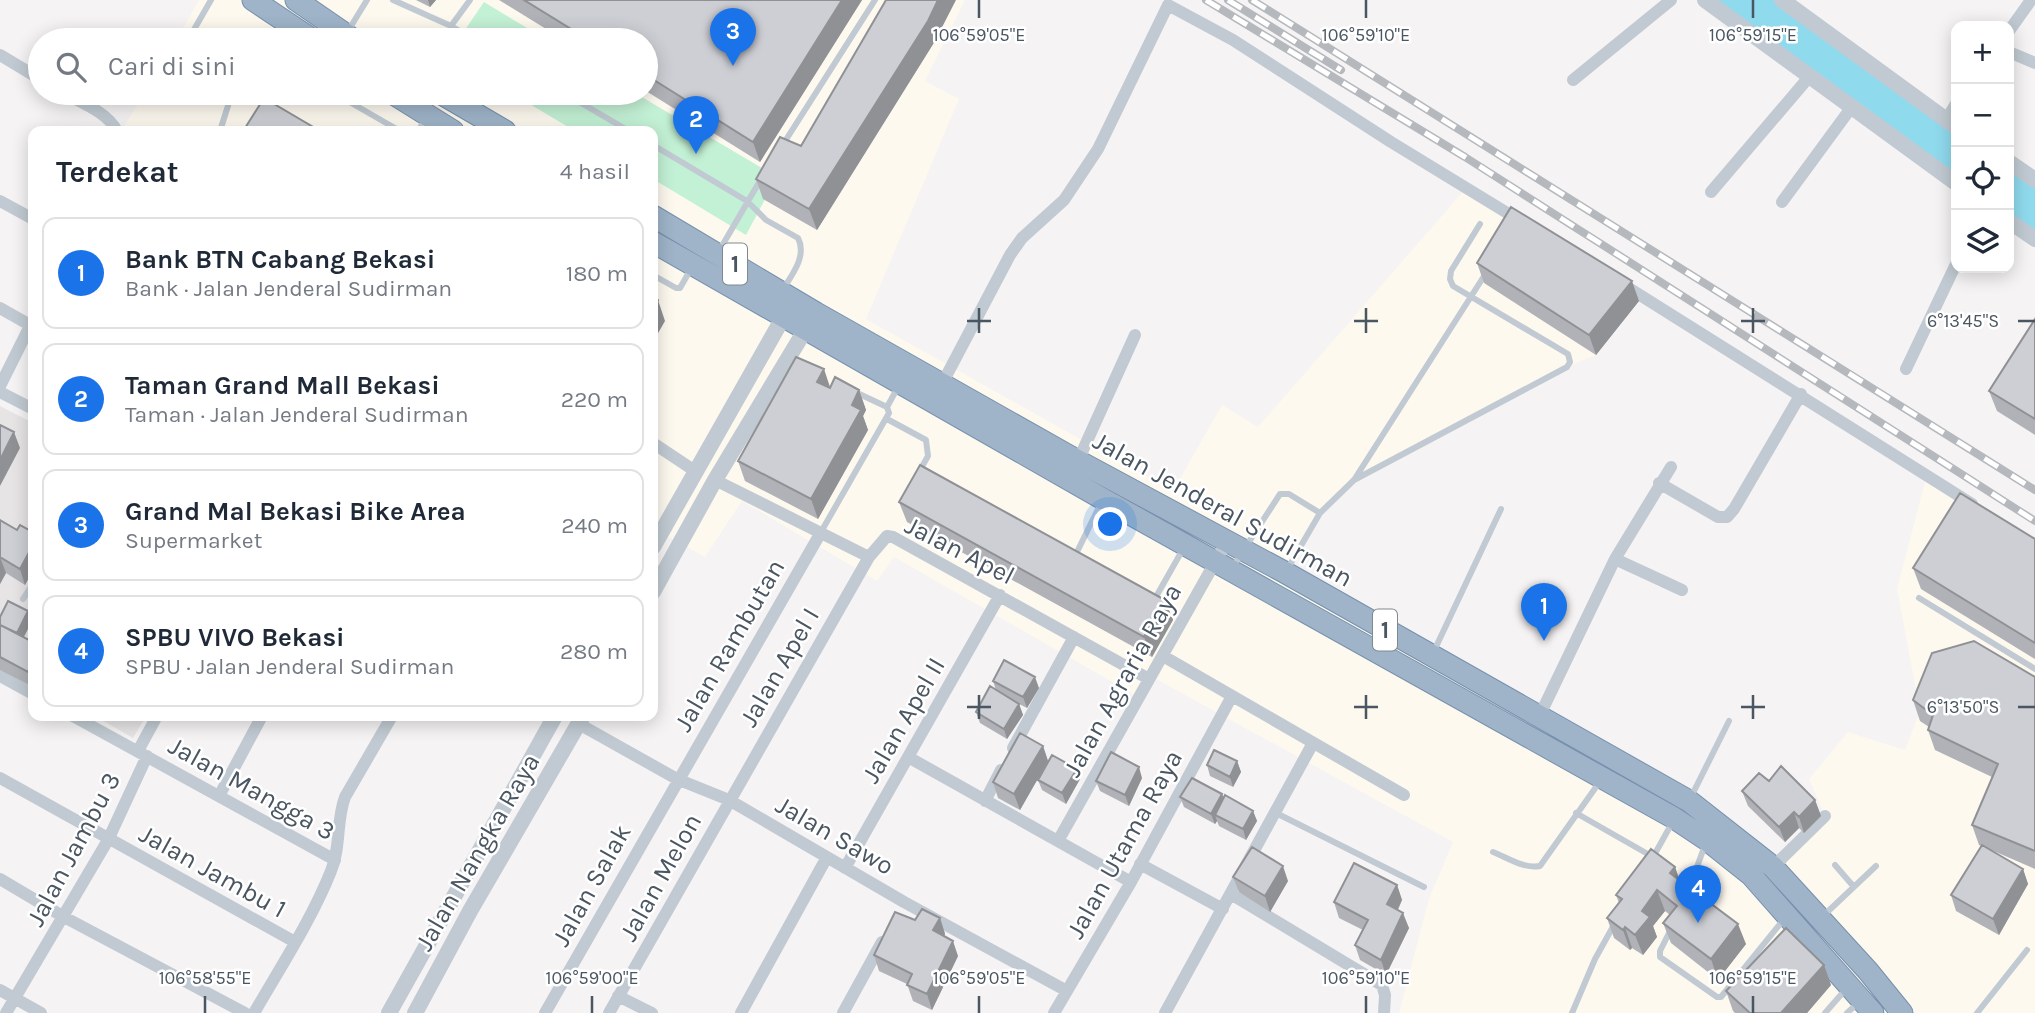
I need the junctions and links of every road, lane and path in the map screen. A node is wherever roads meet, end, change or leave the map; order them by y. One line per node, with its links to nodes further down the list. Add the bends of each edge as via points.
1 (211, 0): 14 (lane)
2 (253, 0): 15 (highway)
3 (296, 0): 16 (highway)
4 (367, 0): 17 (lane)
5 (393, 0): 13 (lane)
6 (470, 0): 13 (lane)
7 (875, 0): 40 (lane)
8 (1671, 0): 24 (street)
9 (1705, 0): 23 (street)
10 (1782, 0): 32 (street)
11 (2031, 0): 12 (street)
12 (2014, 24)
13 (451, 26): 18 (lane)
14 (195, 28)
15 (295, 28)
16 (334, 28)
17 (352, 28)
18 (454, 28)
19 (2014, 54): 21 (street)
20 (0, 55): 22 (street)
21 (2035, 63)
22 (28, 72)
23 (1809, 77): 31 (street); 45 (street)
24 (1573, 80)
25 (85, 105): 34 (street)
26 (228, 105): 35 (lane)
27 (355, 105): 36 (lane)
28 (404, 105): 33 (highway)
29 (461, 105): 37 (highway)
30 (585, 105): 38 (lane)
31 (1851, 108): 43 (street); 48 (street)
32 (1951, 123)
33 (423, 124)
34 (114, 126)
35 (222, 126)
36 (391, 126)
37 (496, 126)
38 (620, 126)
39 (658, 148): 47 (lane)
40 (777, 154)
41 (2014, 165): 44 (street)
42 (762, 178): 47 (lane)
43 (1951, 179)
44 (2035, 180)
45 (1711, 192)
46 (0, 201): 49 (street)
47 (747, 201): 56 (lane); 63 (lane, via 766,220 801,242)
48 (1782, 202)
49 (28, 216)
50 (658, 219): 56 (highway, Jalan Jenderal Sudirman / 1)
51 (1480, 224): 62 (lane, via 1451,271 1453,286)
52 (2014, 224): 54 (street)
53 (1538, 232): 73 (street, via 1233,40 1168,5 1098,149 1065,200 1022,238 1010,255)
54 (2035, 239)
55 (658, 245): 58 (highway, Jalan Jenderal Sudirman / 1)
56 (717, 253): 63 (highway, Jalan Jenderal Sudirman / 1)
57 (1492, 262): 62 (lane)
58 (694, 264): 61 (lane, via 680,288); 63 (highway, Jalan Jenderal Sudirman / 1)
59 (1952, 273): 71 (street)
60 (1608, 275): 77 (street)
61 (658, 278)
62 (1470, 298): 87 (lane); 87 (lane, via 1568,354 1567,367)
63 (786, 302): 66 (highway, Jalan Jenderal Sudirman / 1); 69 (street)
64 (0, 307): 65 (street)
65 (28, 320)
66 (811, 321): 70 (street); 72 (highway, Jalan Jenderal Sudirman / 1); 73 (highway, Jalan Jenderal Sudirman / 1)
67 (28, 330): 74 (street)
68 (1135, 335): 82 (street)
69 (768, 348): 70 (lane); 84 (street)
70 (793, 362): 86 (street)
71 (1906, 369)
72 (901, 383): 79 (lane); 89 (highway, Jalan Jenderal Sudirman / 1)
73 (942, 384): 82 (highway, Jalan Jenderal Sudirman / 1)
74 (0, 386)
75 (850, 389): 79 (lane)
76 (0, 392): 78 (street)
77 (1801, 394): 88 (street, via 1727,517 1718,517); 91 (street)
78 (28, 406)
79 (887, 407): 80 (lane)
80 (887, 419): 85 (lane, via 926,440 928,456); 93 (lane)
81 (658, 446): 84 (street)
82 (1078, 461): 96 (highway, Jalan Jenderal Sudirman / 1)
83 (1671, 467): 88 (street)
84 (695, 471): 94 (street)
85 (917, 476)
86 (715, 480): 93 (street, Jalan Apel); 103 (street)
87 (1354, 480): 92 (lane)
88 (1659, 483): 100 (street)
89 (1104, 499): 95 (highway, Jalan Jenderal Sudirman / 1); 99 (lane)
90 (1501, 509): 113 (lane)
91 (1979, 509)
92 (1321, 513): 96 (lane, via 1289,494 1280,494); 104 (lane)
93 (820, 534): 98 (street, Jalan Apel); 132 (street, Jalan Rambutan)
94 (658, 538)
95 (1186, 544): 102 (highway, Jalan Jenderal Sudirman / 1); 108 (lane, via 1157,595)
96 (1236, 546): 102 (street, Jalan Agraria Raya); 102 (lane); 104 (highway, Jalan Jenderal Sudirman / 1)
97 (1062, 551): 99 (lane)
98 (869, 557): 107 (street, Jalan Apel, via 890,536); 136 (street, Jalan Apel I)
99 (1074, 558): 101 (lane)
100 (1615, 559): 105 (street); 119 (street)
101 (1086, 564)
102 (1223, 565): 112 (street, Jalan Agraria Raya); 133 (highway, Jalan Jenderal Sudirman / 1)
103 (658, 570)
104 (1286, 573): 113 (highway, Jalan Jenderal Sudirman / 1)
105 (1682, 590)
106 (28, 592): 110 (lane)
107 (1000, 595): 111 (street, Jalan Apel); 130 (street, Jalan Apel II)
108 (1147, 597)
109 (1919, 598): 114 (lane)
110 (23, 599)
111 (1074, 637): 116 (street, Jalan Apel); 137 (street)
112 (1163, 656): 116 (street, Jalan Agraria Raya); 118 (street)
113 (1431, 656): 119 (highway, Jalan Jenderal Sudirman / 1)
114 (2035, 669)
115 (0, 676): 117 (street)
116 (1149, 680): 145 (street, Jalan Agraria Raya)
117 (28, 691)
118 (1232, 696): 128 (street); 150 (street, Jalan Utama Raya)
119 (1539, 717): 138 (highway, Jalan Jenderal Sudirman / 1)
120 (82, 721): 129 (street, Jalan Mangga 3)
121 (155, 721): 129 (street, Jalan Jambu 3)
122 (259, 721): 135 (street)
123 (389, 721): 149 (street, via 341,807)
124 (552, 721): 162 (street, Jalan Nangka Raya)
125 (580, 721): 164 (street, Jalan Nangka Raya)
126 (583, 721): 132 (street, Jalan Sawo)
127 (1729, 721): 138 (lane)
128 (1313, 743): 134 (street); 139 (street)
129 (142, 753): 135 (street, Jalan Mangga 3); 144 (street, Jalan Jambu 3)
130 (908, 757): 137 (street); 154 (street, Jalan Apel II)
131 (0, 778): 144 (street, Jalan Jambu 1)
132 (677, 779): 136 (street, Jalan Sawo); 186 (street, Jalan Salak)
133 (1602, 779): 140 (lane); 142 (highway, Jalan Jenderal Sudirman / 1)
134 (1404, 795)
135 (219, 796): 149 (street, Jalan Mangga 3)
136 (729, 800): 148 (street, Jalan Sawo); 177 (street, Jalan Melon)
137 (985, 801): 145 (street)
138 (1689, 801): 153 (highway, Jalan Jenderal Sudirman / 1)
139 (1276, 813): 158 (lane); 160 (street)
140 (1577, 813): 146 (lane, via 1540,866 1521,864); 147 (lane)
141 (1825, 816): 153 (street)
142 (1674, 818): 143 (highway, Jalan Jenderal Sudirman / 1); 147 (lane)
143 (1707, 839): 161 (lane); 166 (highway, Jalan Jenderal Sudirman / 1, via 1751,875)
144 (108, 840): 167 (street, Jalan Jambu 3); 171 (street, Jalan Jambu 1)
145 (1058, 841): 157 (street)
146 (1493, 852)
147 (1653, 856): 155 (lane)
148 (827, 857): 154 (street, Jalan Sawo); 189 (street)
149 (335, 860): 171 (street)
150 (1140, 864): 157 (street, Jalan Utama Raya); 163 (street)
151 (1835, 864): 159 (lane)
152 (1876, 866): 159 (lane)
153 (1773, 867): 168 (highway, Jalan Jenderal Sudirman / 1)
154 (845, 868): 176 (street, Jalan Sawo, via 901,907)
155 (1647, 868)
156 (0, 879): 167 (street)
157 (1131, 881): 176 (street, Jalan Utama Raya)
158 (1424, 887)
159 (1854, 887): 168 (lane)
160 (1231, 894): 163 (street); 193 (street, via 1382,985)
161 (1686, 899)
162 (452, 900): 164 (street); 173 (street, Jalan Nangka Raya)
163 (1223, 909): 192 (street)
164 (470, 911): 174 (street, Jalan Nangka Raya)
165 (1621, 914): 194 (lane)
166 (1787, 914): 169 (lane, via 1721,997 1660,957); 179 (highway, Jalan Jenderal Sudirman / 1)
167 (64, 917): 178 (street, Jalan Jambu 3); 182 (street)
168 (1820, 918): 196 (highway, Jalan Jenderal Sudirman / 1)
169 (1675, 919)
170 (886, 935): 190 (street)
171 (295, 942): 183 (street)
172 (2027, 950): 197 (lane)
173 (416, 961): 174 (street); 184 (street, Jalan Nangka Raya)
174 (437, 974): 185 (street, Jalan Nangka Raya)
175 (0, 990): 178 (street)
176 (1067, 991): 191 (street, Jalan Utama Raya)
177 (618, 996): 187 (street, Jalan Melon); 188 (street)
178 (15, 999): 180 (street, Jalan Jambu 3); 181 (street)
179 (1858, 1002): 195 (lane)
180 (6, 1013)
181 (41, 1013)
182 (245, 1013)
183 (254, 1013)
184 (389, 1013)
185 (415, 1013)
186 (545, 1013)
187 (609, 1013)
188 (652, 1013)
189 (741, 1013)
190 (843, 1013)
191 (1054, 1013)
192 (1165, 1013)
193 (1384, 1013)
194 (1572, 1013)
195 (1825, 1013)
196 (1902, 1013)
197 (1977, 1013)

